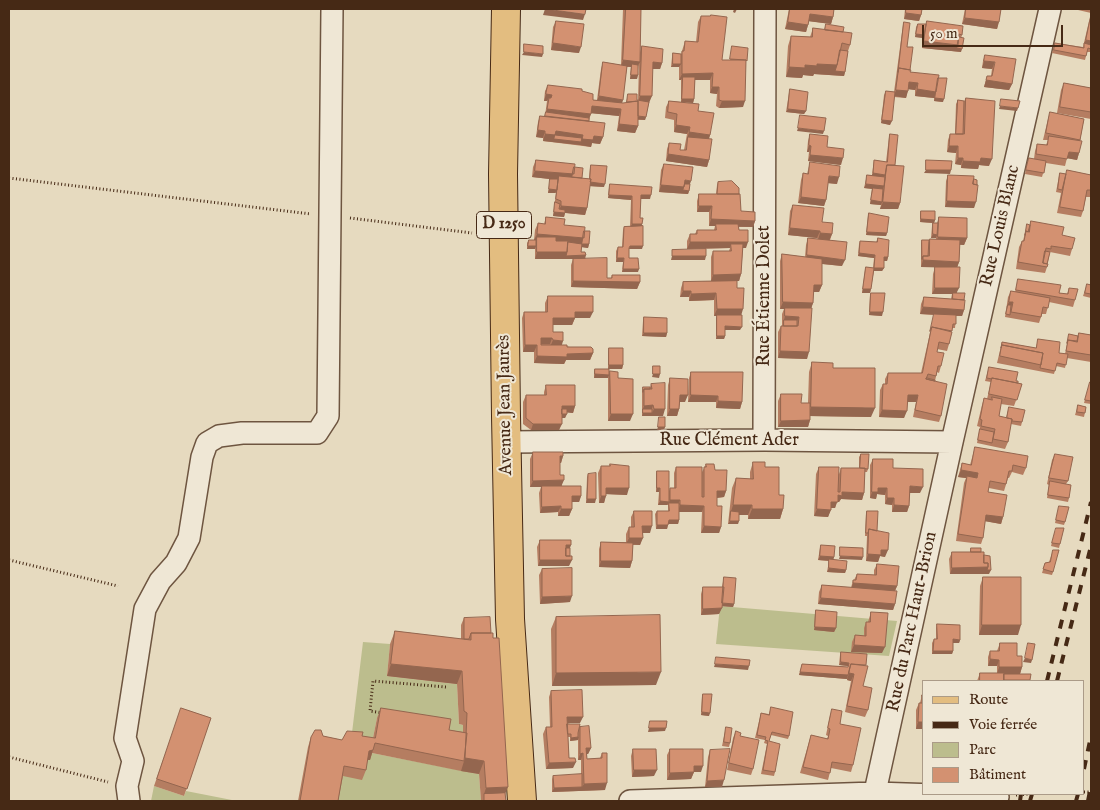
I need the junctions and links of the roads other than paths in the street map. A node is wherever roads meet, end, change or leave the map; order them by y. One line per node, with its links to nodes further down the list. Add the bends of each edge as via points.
1 (332, 9): 8 (street, via 328,416 317,433 242,433 219,436 207,444 189,538 176,562 160,581 146,609 125,738 133,761)
2 (506, 9): 6 (main road, Avenue Jean Jaurès / D 1250, via 503,174)
3 (766, 9): 5 (street, Rue Étienne Dolet)
4 (1050, 9): 7 (street, Rue Louis Blanc)
5 (764, 440): 6 (street, Rue Clément Ader); 7 (street, Rue Clément Ader)
6 (507, 442): 11 (main road, Avenue Jean Jaurès / D 1250, via 510,619)
7 (952, 442): 9 (street, Rue du Parc Haut-Brion)
8 (128, 794)
9 (874, 797): 10 (street); 12 (street)
10 (998, 797)
11 (522, 801)
12 (630, 801)

